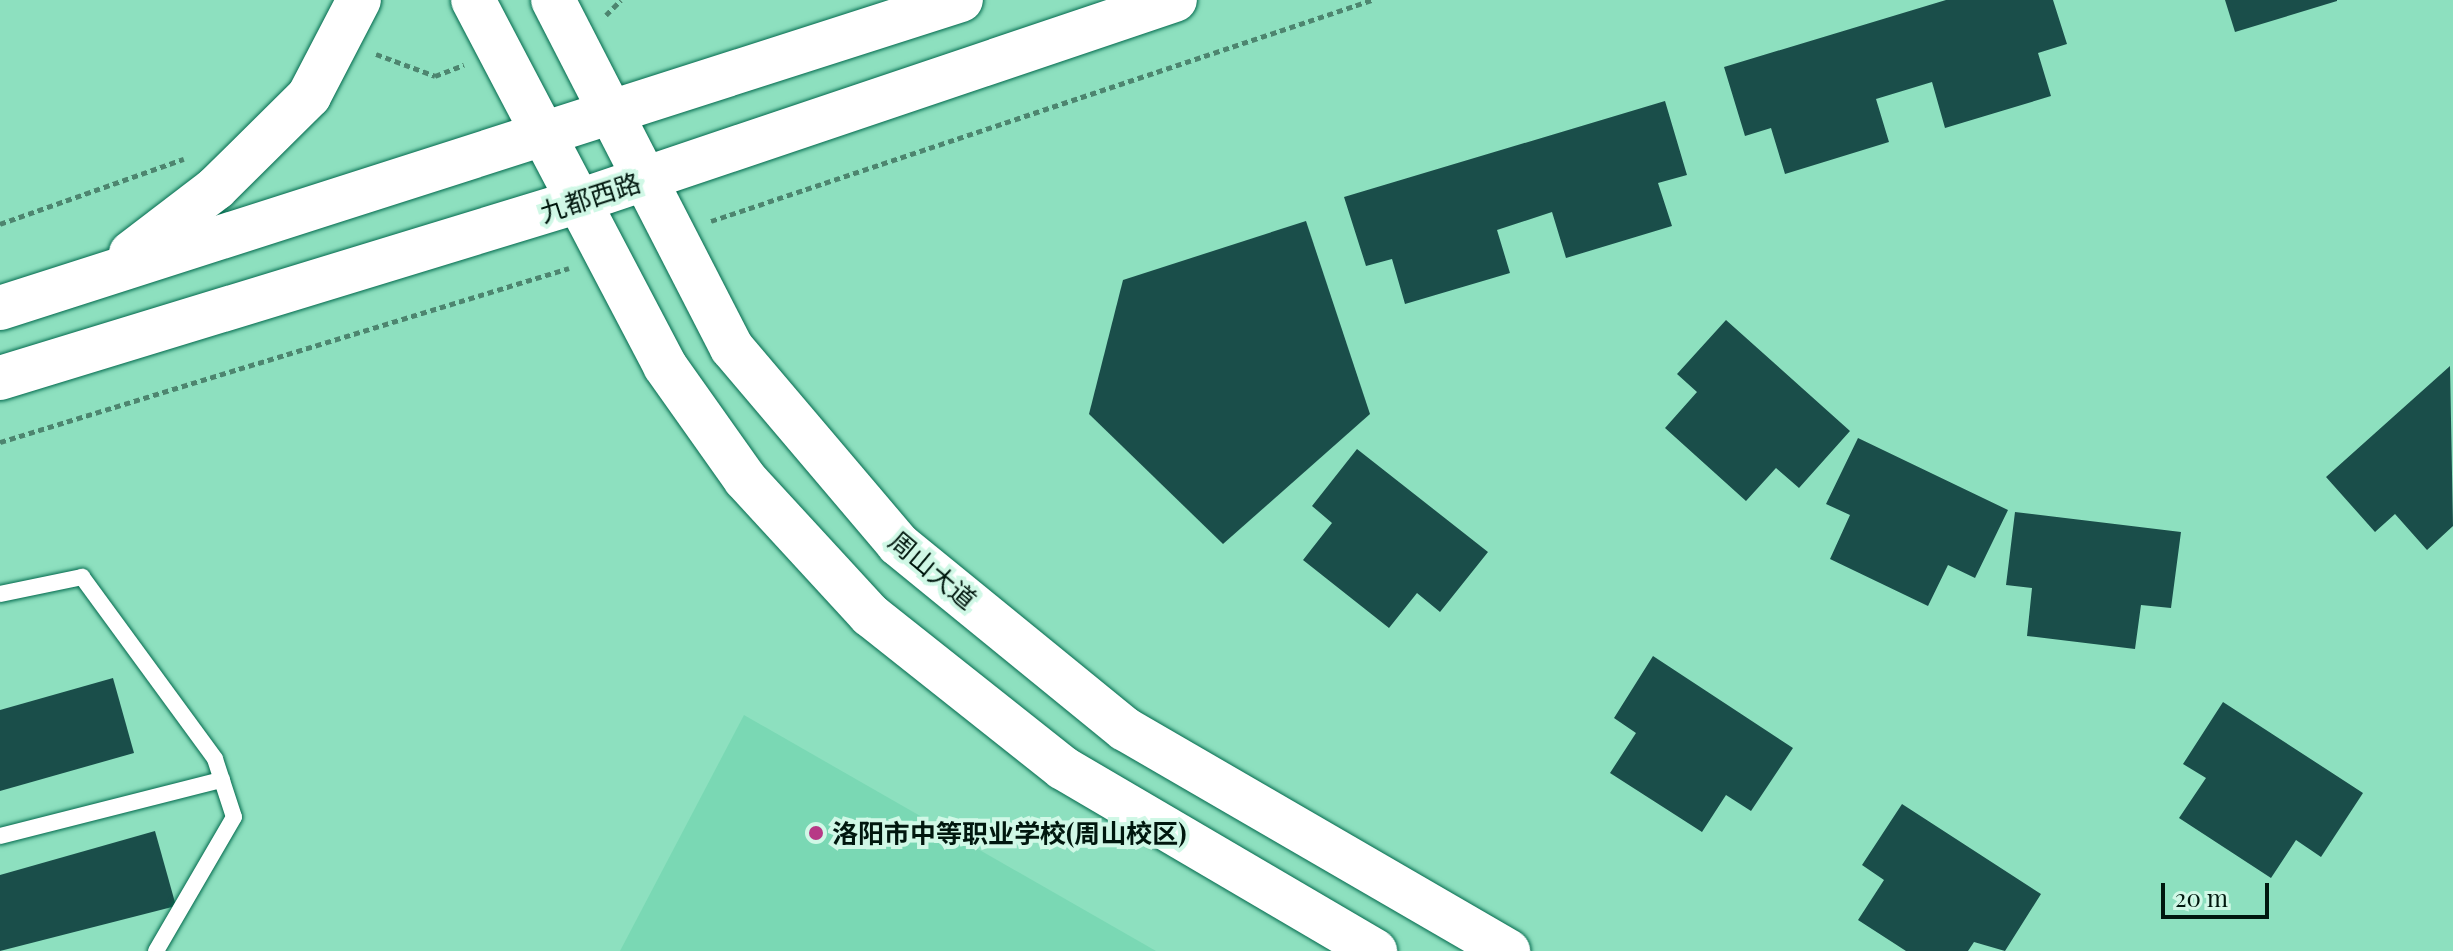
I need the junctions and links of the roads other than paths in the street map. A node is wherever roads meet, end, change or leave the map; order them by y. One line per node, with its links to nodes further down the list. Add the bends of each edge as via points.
1 (359, 0): 10 (main road, via 309,96 216,188)
2 (473, 0): 7 (main road)
3 (553, 0): 6 (main road, 周山大道)
4 (961, 0): 6 (main road)
5 (1175, 0): 8 (main road, 九都西路)
6 (608, 114): 7 (main road); 8 (main road, 周山大道)
7 (543, 135): 9 (main road); 10 (main road)
8 (640, 181): 9 (main road, 九都西路); 18 (main road, 周山大道, via 732,348 898,544 1125,729)
9 (576, 202): 12 (main road, 九都西路); 17 (main road, via 665,366 745,479 870,615 1063,768)
10 (106, 272): 11 (main road)
11 (0, 308)
12 (0, 378)
13 (0, 594): 14 (lane, via 82,577 215,759)
14 (222, 780): 15 (lane); 16 (lane, via 234,817)
15 (0, 836)
16 (156, 951)
17 (1375, 951)
18 (1508, 951)

